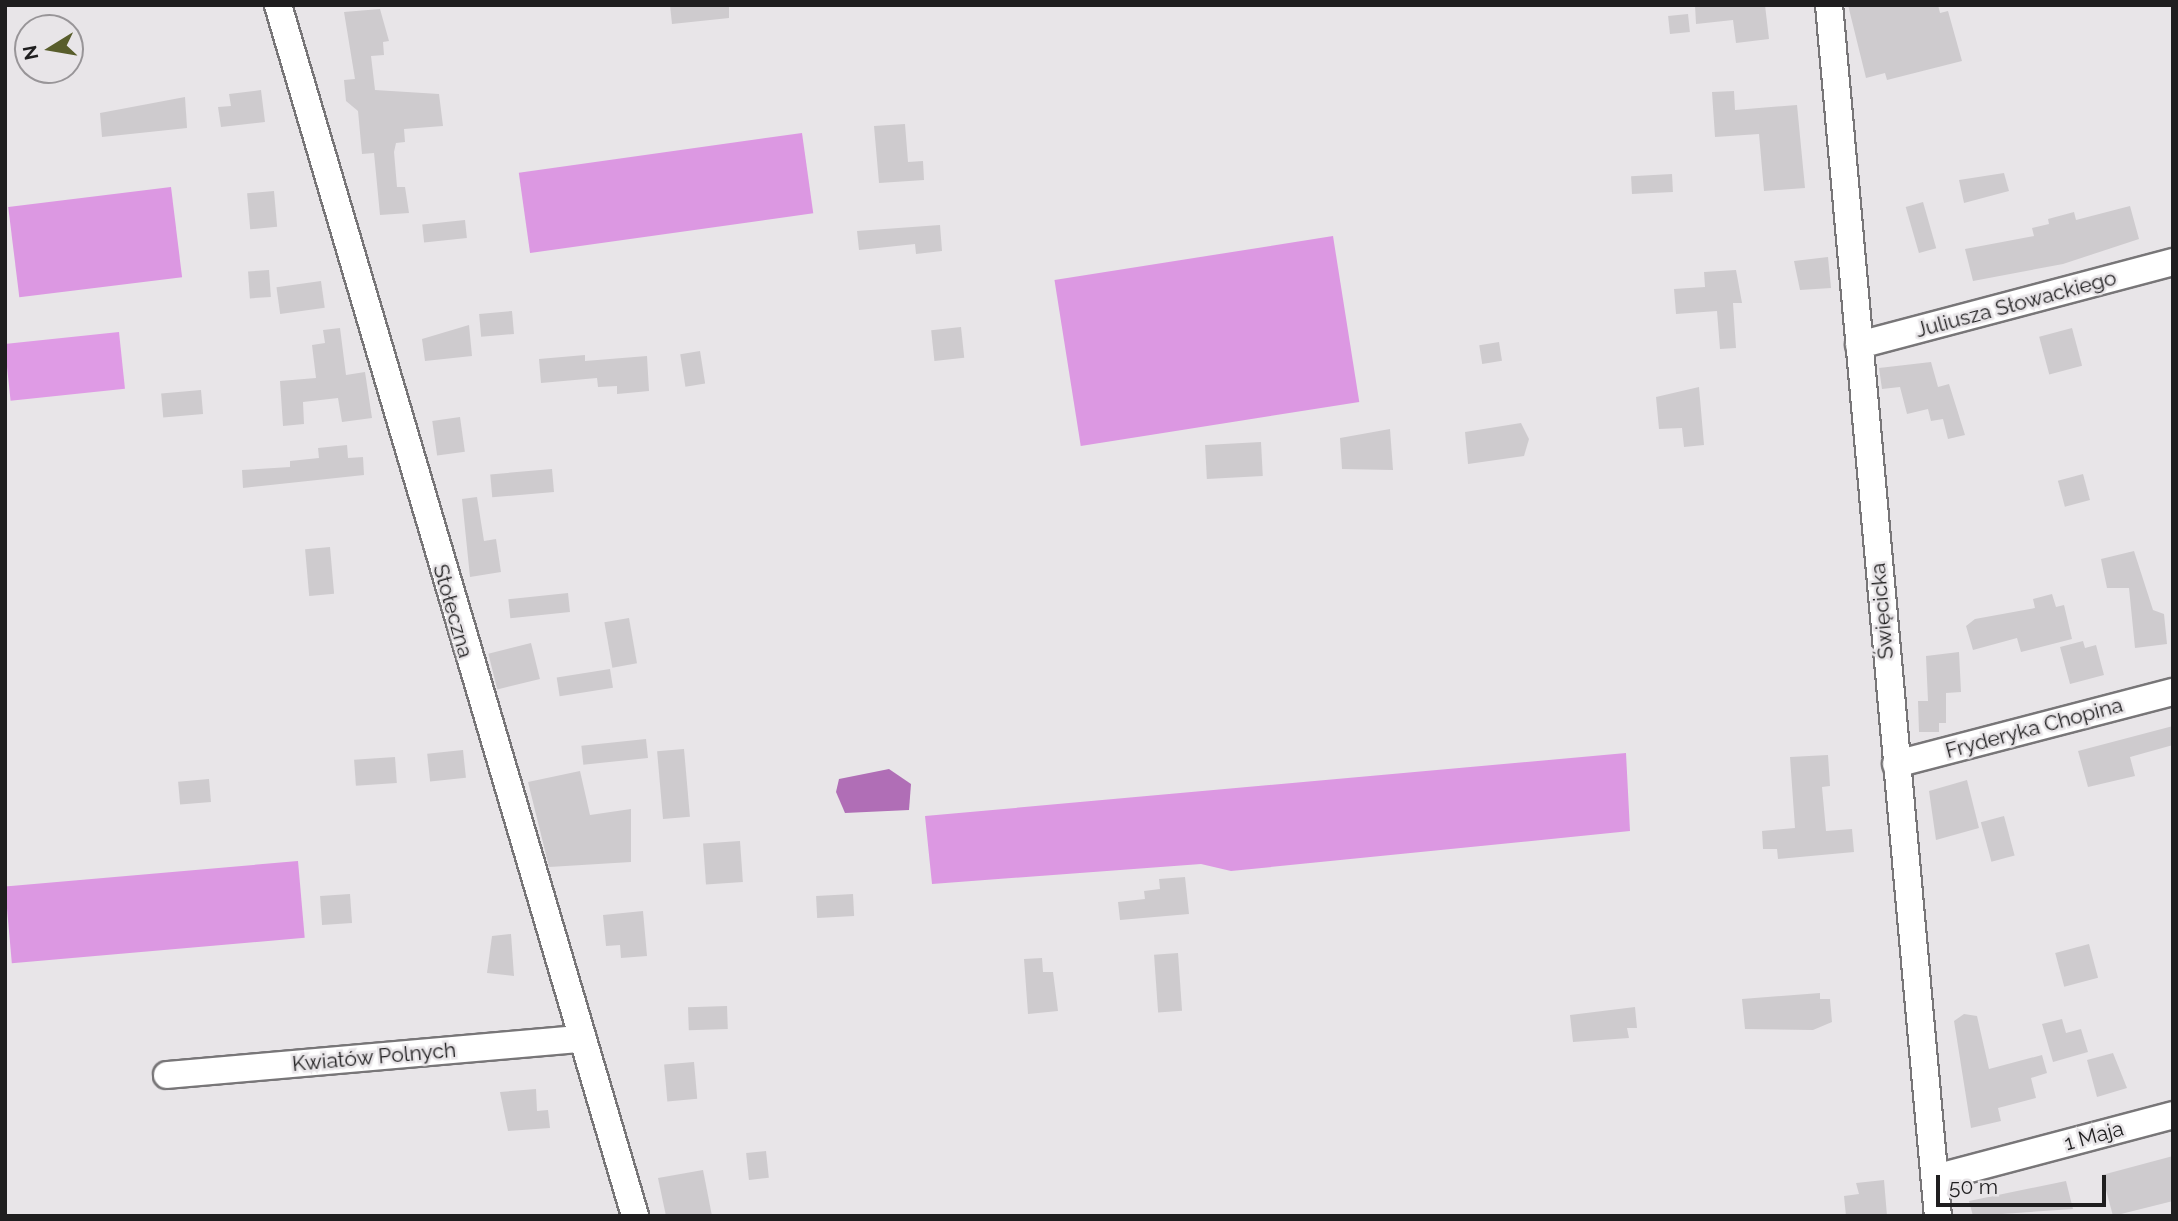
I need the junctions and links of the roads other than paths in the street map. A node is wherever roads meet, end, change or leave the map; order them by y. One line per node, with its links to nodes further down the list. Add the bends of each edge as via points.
1 (278, 5): 7 (street, Stołeczna)
2 (1829, 5): 4 (street, Święcicka)
3 (2173, 262): 4 (street, Juliusza Słowackiego)
4 (1859, 345): 6 (street, Święcicka)
5 (2173, 692): 6 (street, Fryderyka Chopina)
6 (1896, 764): 10 (street, Święcicka)
7 (582, 1039): 8 (street, Kwiatów Polnych); 11 (street, Stołeczna)
8 (167, 1075)
9 (2173, 1115): 10 (street, 1 Maja)
10 (1934, 1178): 12 (street, Święcicka)
11 (635, 1216)
12 (1938, 1216)

